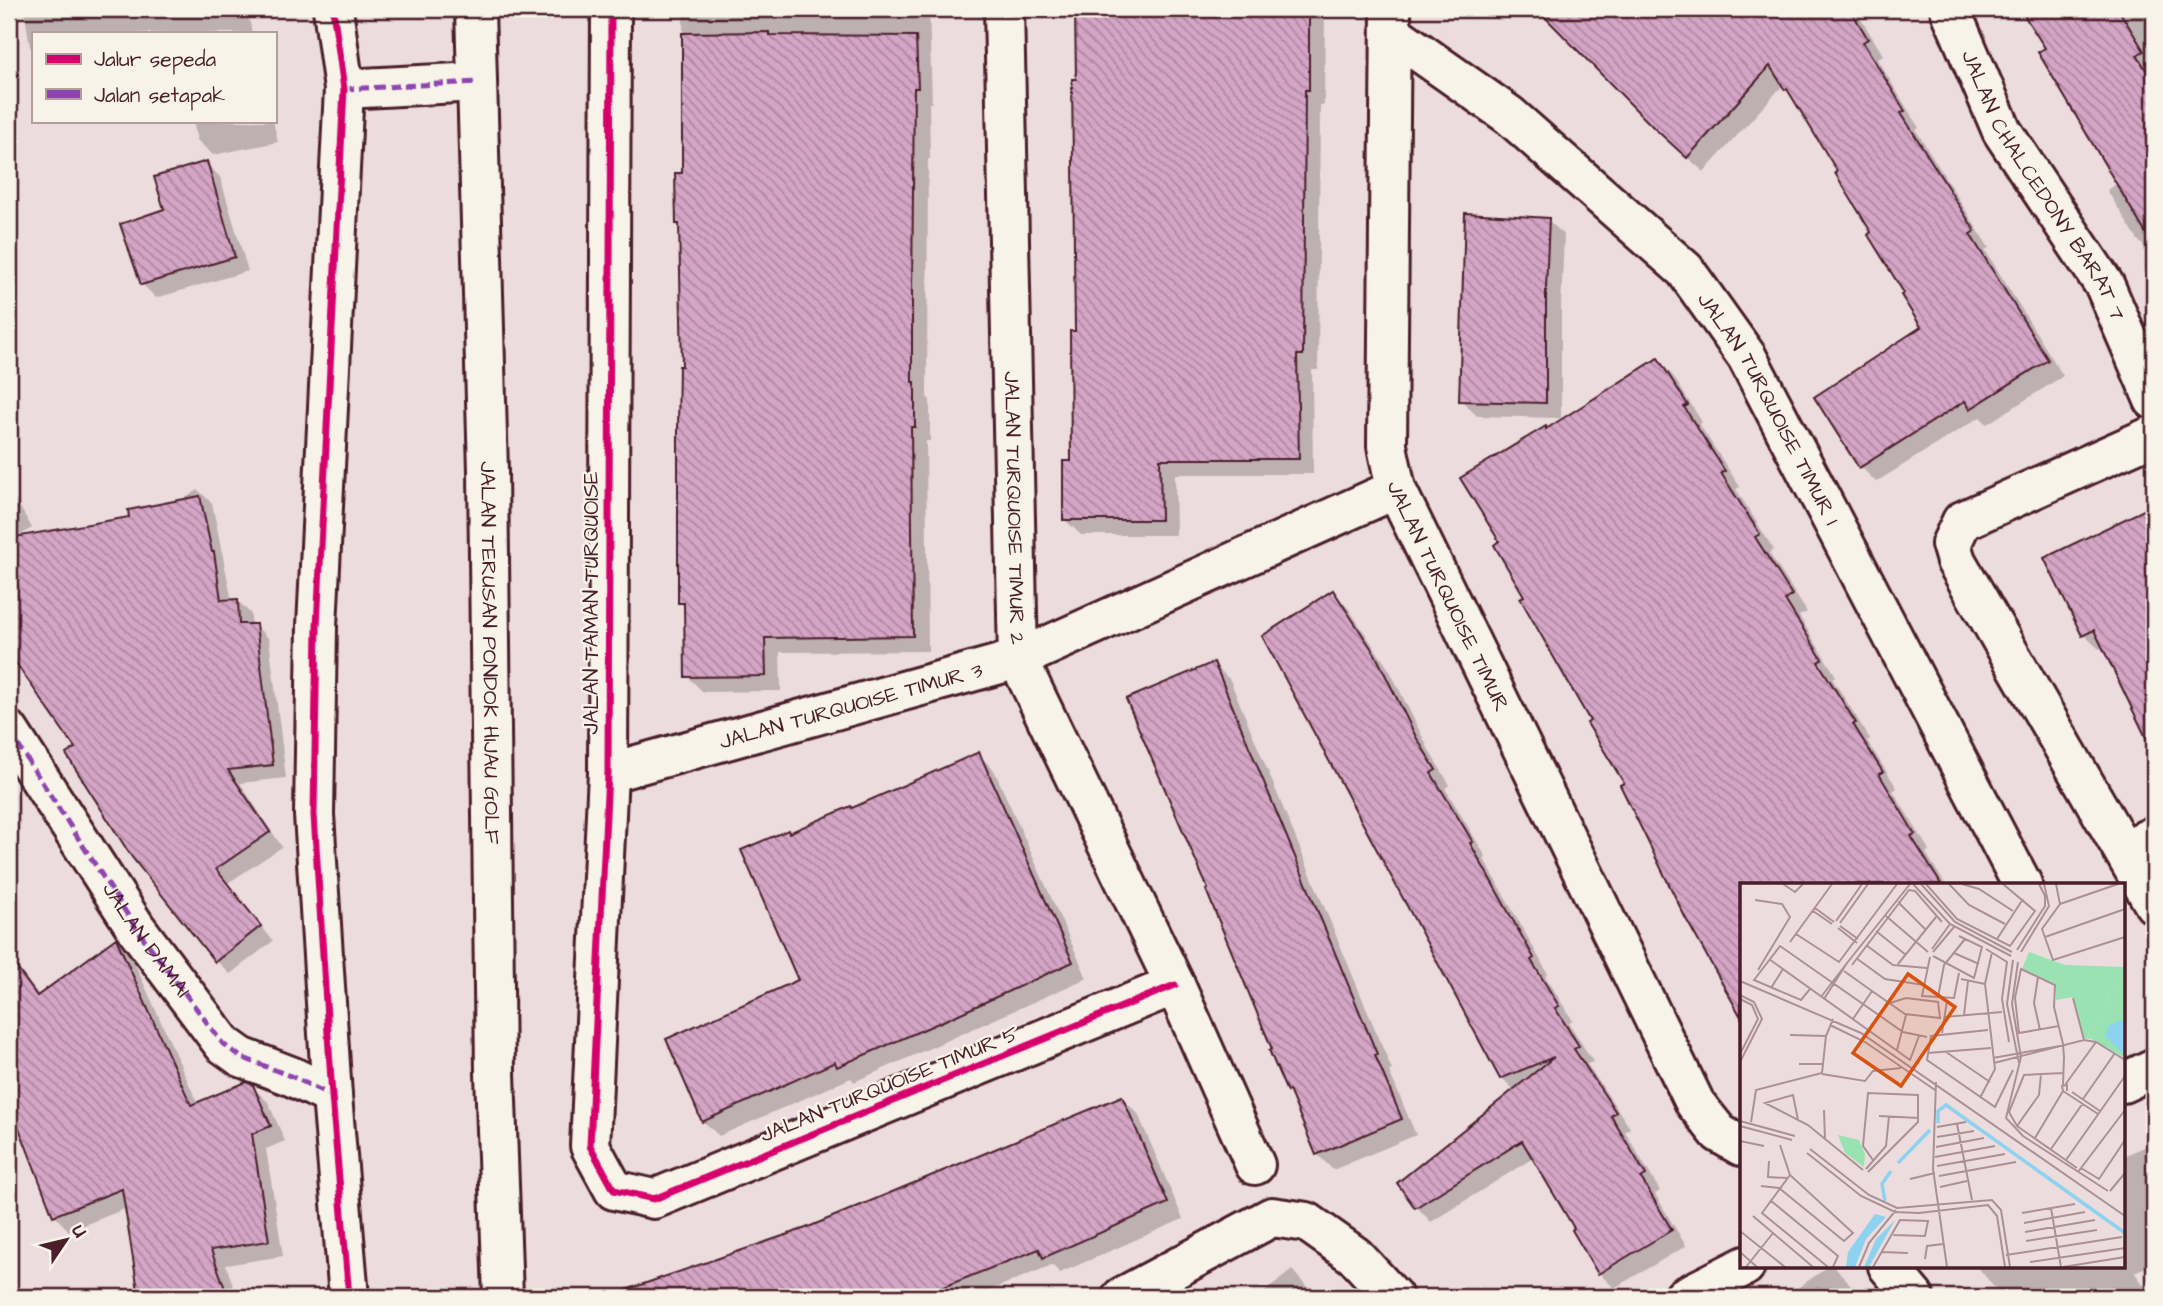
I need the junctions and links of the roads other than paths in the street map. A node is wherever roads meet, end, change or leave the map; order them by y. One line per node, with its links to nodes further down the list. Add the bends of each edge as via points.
1 (333, 9): 8 (street)
2 (475, 9): 7 (street, JALAN TERUSAN PONDOK HIJAU GOLF)
3 (611, 9): 14 (street, JALAN TAMAN TURQUOISE)
4 (1004, 9): 12 (street, JALAN TURQUOISE TIMUR 2)
5 (1950, 9): 9 (street, JALAN CHALCEDONY BARAT 7, via 2002,131 2105,286)
6 (1391, 21): 11 (street, JALAN TURQUOISE TIMUR, via 1387,446); 16 (street, JALAN TURQUOISE TIMUR 1, via 1508,115 1685,270 1746,357)
7 (477, 82): 8 (street); 28 (street, JALAN TERUSAN PONDOK HIJAU GOLF)
8 (344, 89): 21 (street, via 317,626 314,815)
9 (2154, 400)
10 (2154, 435): 15 (street, via 1962,521 1951,544 1956,561)
11 (1396, 489): 12 (street, JALAN TURQUOISE TIMUR 3); 22 (street, JALAN TURQUOISE TIMUR, via 1695,1103)
12 (1018, 659): 14 (street, JALAN TURQUOISE TIMUR 3); 18 (street, JALAN TURQUOISE TIMUR 2)
13 (9, 731): 21 (street, JALAN DAMAI, via 136,928 223,1044 241,1058)
14 (608, 773): 24 (street, JALAN TAMAN TURQUOISE, via 590,1146)
15 (2139, 843): 17 (street)
16 (2021, 883)
17 (2154, 904)
18 (1175, 985): 23 (street, JALAN TURQUOISE TIMUR 2); 24 (street, JALAN TURQUOISE TIMUR 5, via 654,1199)
19 (2154, 1068): 20 (street)
20 (2124, 1083)
21 (331, 1096): 27 (street)
22 (1730, 1139)
23 (1255, 1165)
24 (614, 1190)
25 (1741, 1268): 31 (street)
26 (1890, 1268): 32 (street)
27 (349, 1297)
28 (503, 1297)
29 (1122, 1297): 30 (street, via 1272,1217 1307,1222 1355,1256)
30 (1393, 1297)
31 (1684, 1297)
32 (1914, 1297)

